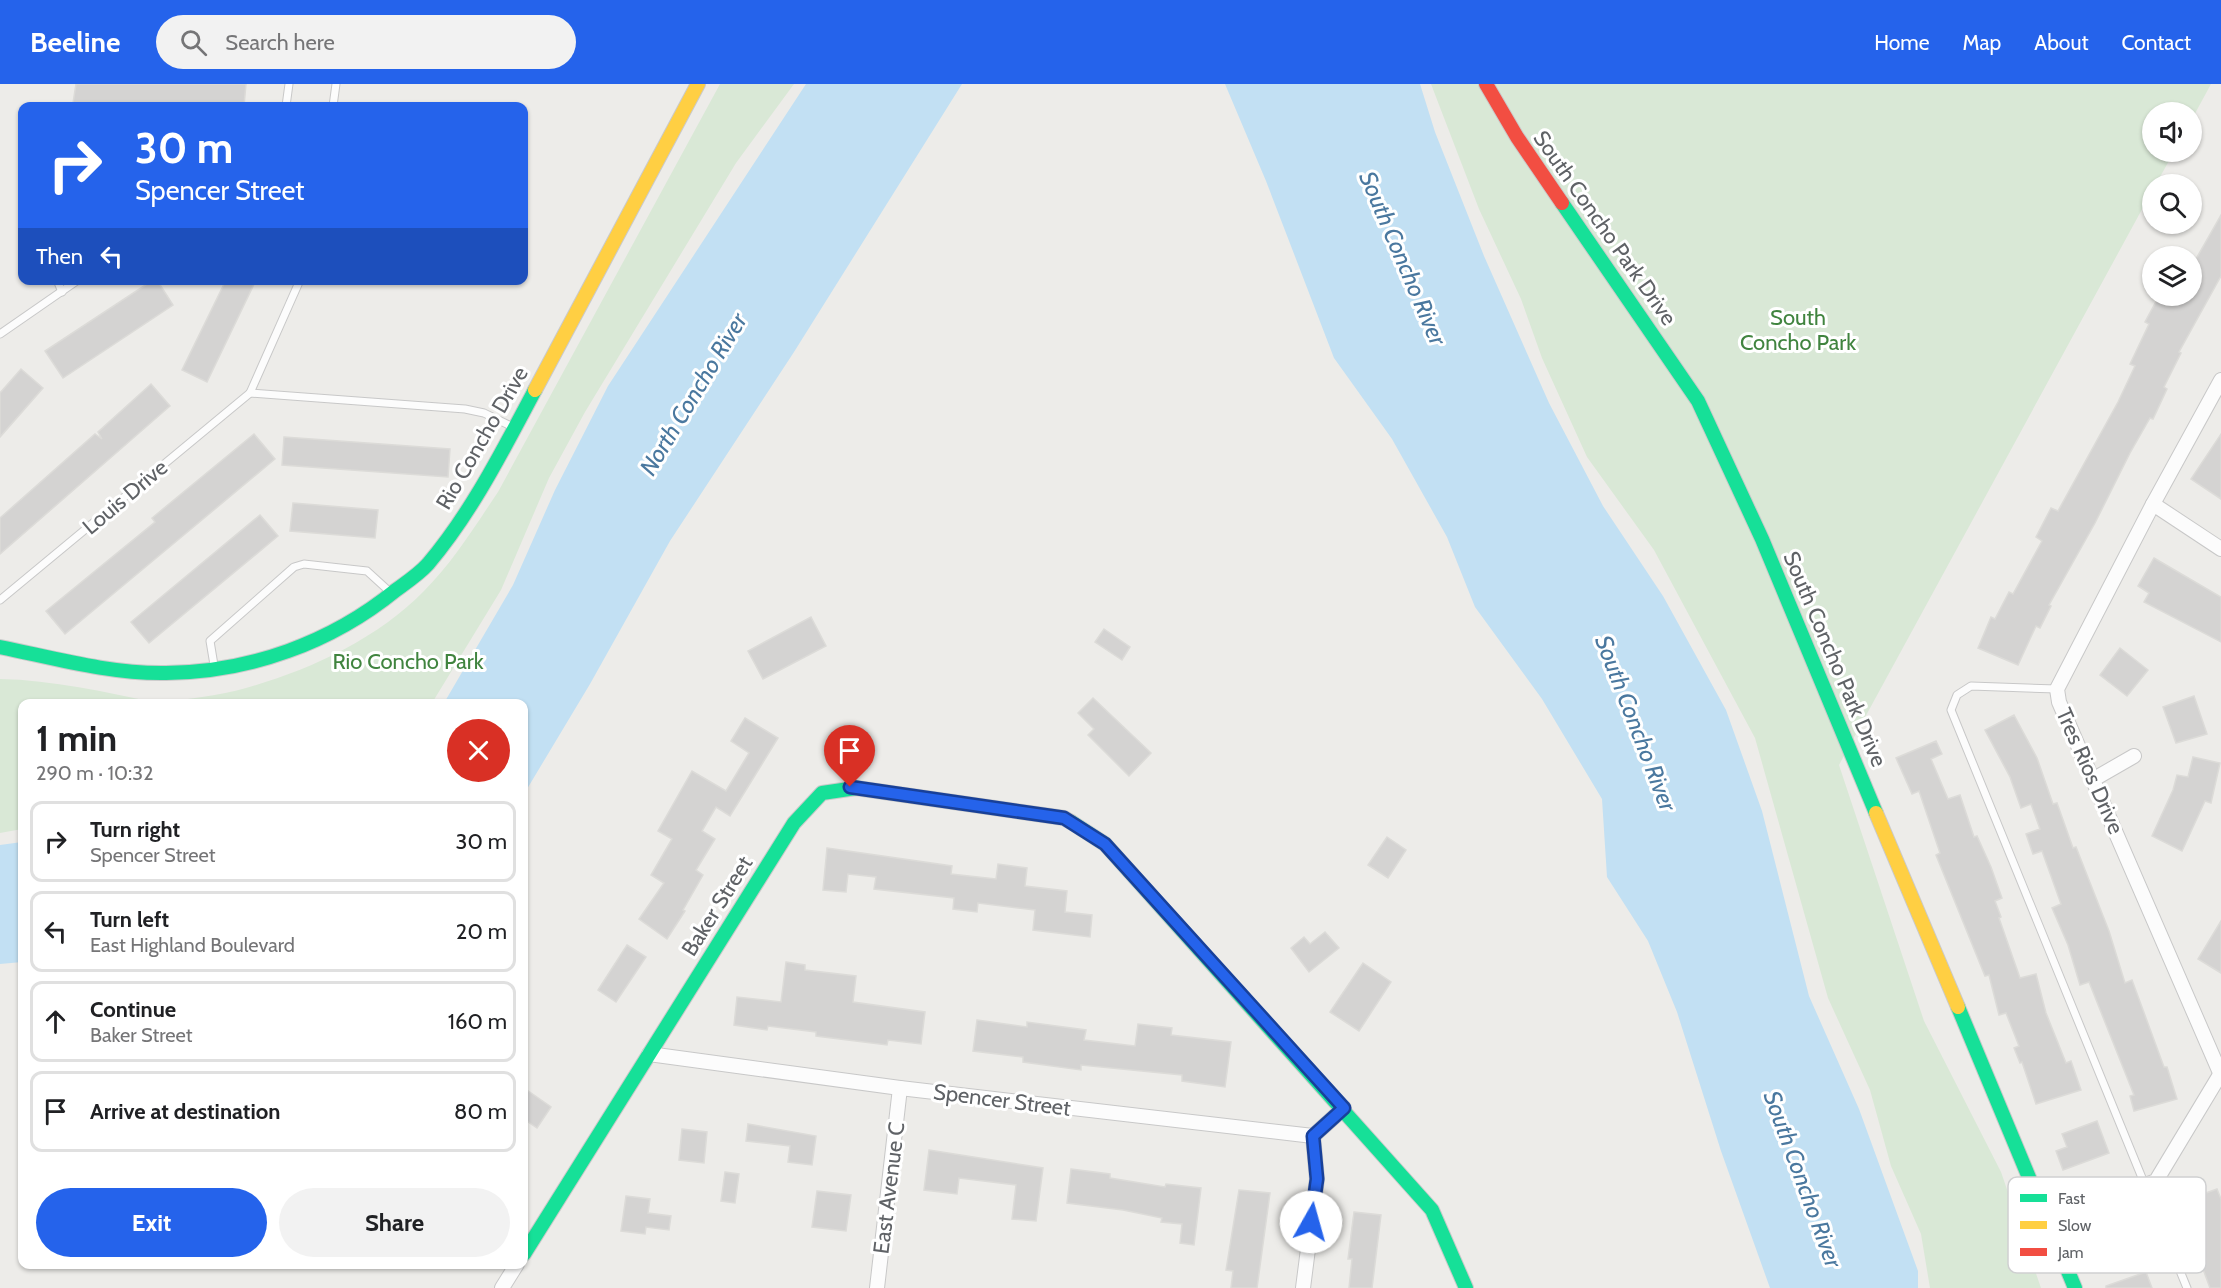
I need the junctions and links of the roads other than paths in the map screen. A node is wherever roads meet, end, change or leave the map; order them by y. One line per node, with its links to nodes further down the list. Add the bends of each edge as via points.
1 (289, 84): 5 (lane)
2 (336, 84): 6 (lane)
3 (698, 84): 14 (street, Rio Concho Drive)
4 (1486, 84): 29 (street, South Concho Park Drive, via 1517,137 1698,400 1762,539)
5 (287, 102)
6 (334, 102)
7 (59, 285): 10 (lane)
8 (71, 285): 10 (lane)
9 (298, 285): 13 (lane, Louis Drive)
10 (62, 292): 11 (lane)
11 (0, 334)
12 (2221, 380): 15 (street, Tres Rios Drive)
13 (250, 393): 14 (lane, via 465,409); 18 (lane, Louis Drive)
14 (516, 428): 17 (street, Rio Concho Drive, via 485,484 428,565)
15 (2152, 504): 16 (street); 21 (street, Tres Rios Drive)
16 (2221, 549)
17 (392, 594): 20 (street, Rio Concho Drive, via 369,612 304,648); 20 (lane, via 367,571 304,564 294,567 210,641)
18 (0, 600)
19 (0, 647): 20 (street, Rio Concho Drive, via 106,668 166,673)
20 (214, 667)
21 (2057, 689): 23 (street, Tres Rios Drive, via 2059,702); 30 (lane, via 1971,686 1957,696 1951,710)
22 (2134, 756): 23 (street)
23 (2094, 779): 25 (street, Tres Rios Drive)
24 (650, 1054): 26 (street, Spencer Street); 27 (street, Baker Street, via 794,823 822,793 850,787 1064,818 1105,844); 32 (street, Baker Street)
25 (2221, 1074): 31 (street)
26 (900, 1089): 28 (street, Spencer Street); 37 (street, East Avenue C)
27 (1344, 1108): 28 (street); 39 (street, via 1432,1210)
28 (1313, 1136): 38 (street, via 1317,1179)
29 (2030, 1177)
30 (2141, 1177)
31 (2158, 1177)
32 (528, 1248)
33 (514, 1269): 36 (street)
34 (2069, 1273): 40 (street, South Concho Park Drive)
35 (2181, 1273): 41 (lane)
36 (502, 1288)
37 (877, 1288)
38 (1303, 1288)
39 (1466, 1288)
40 (2075, 1288)
41 (2187, 1288)

